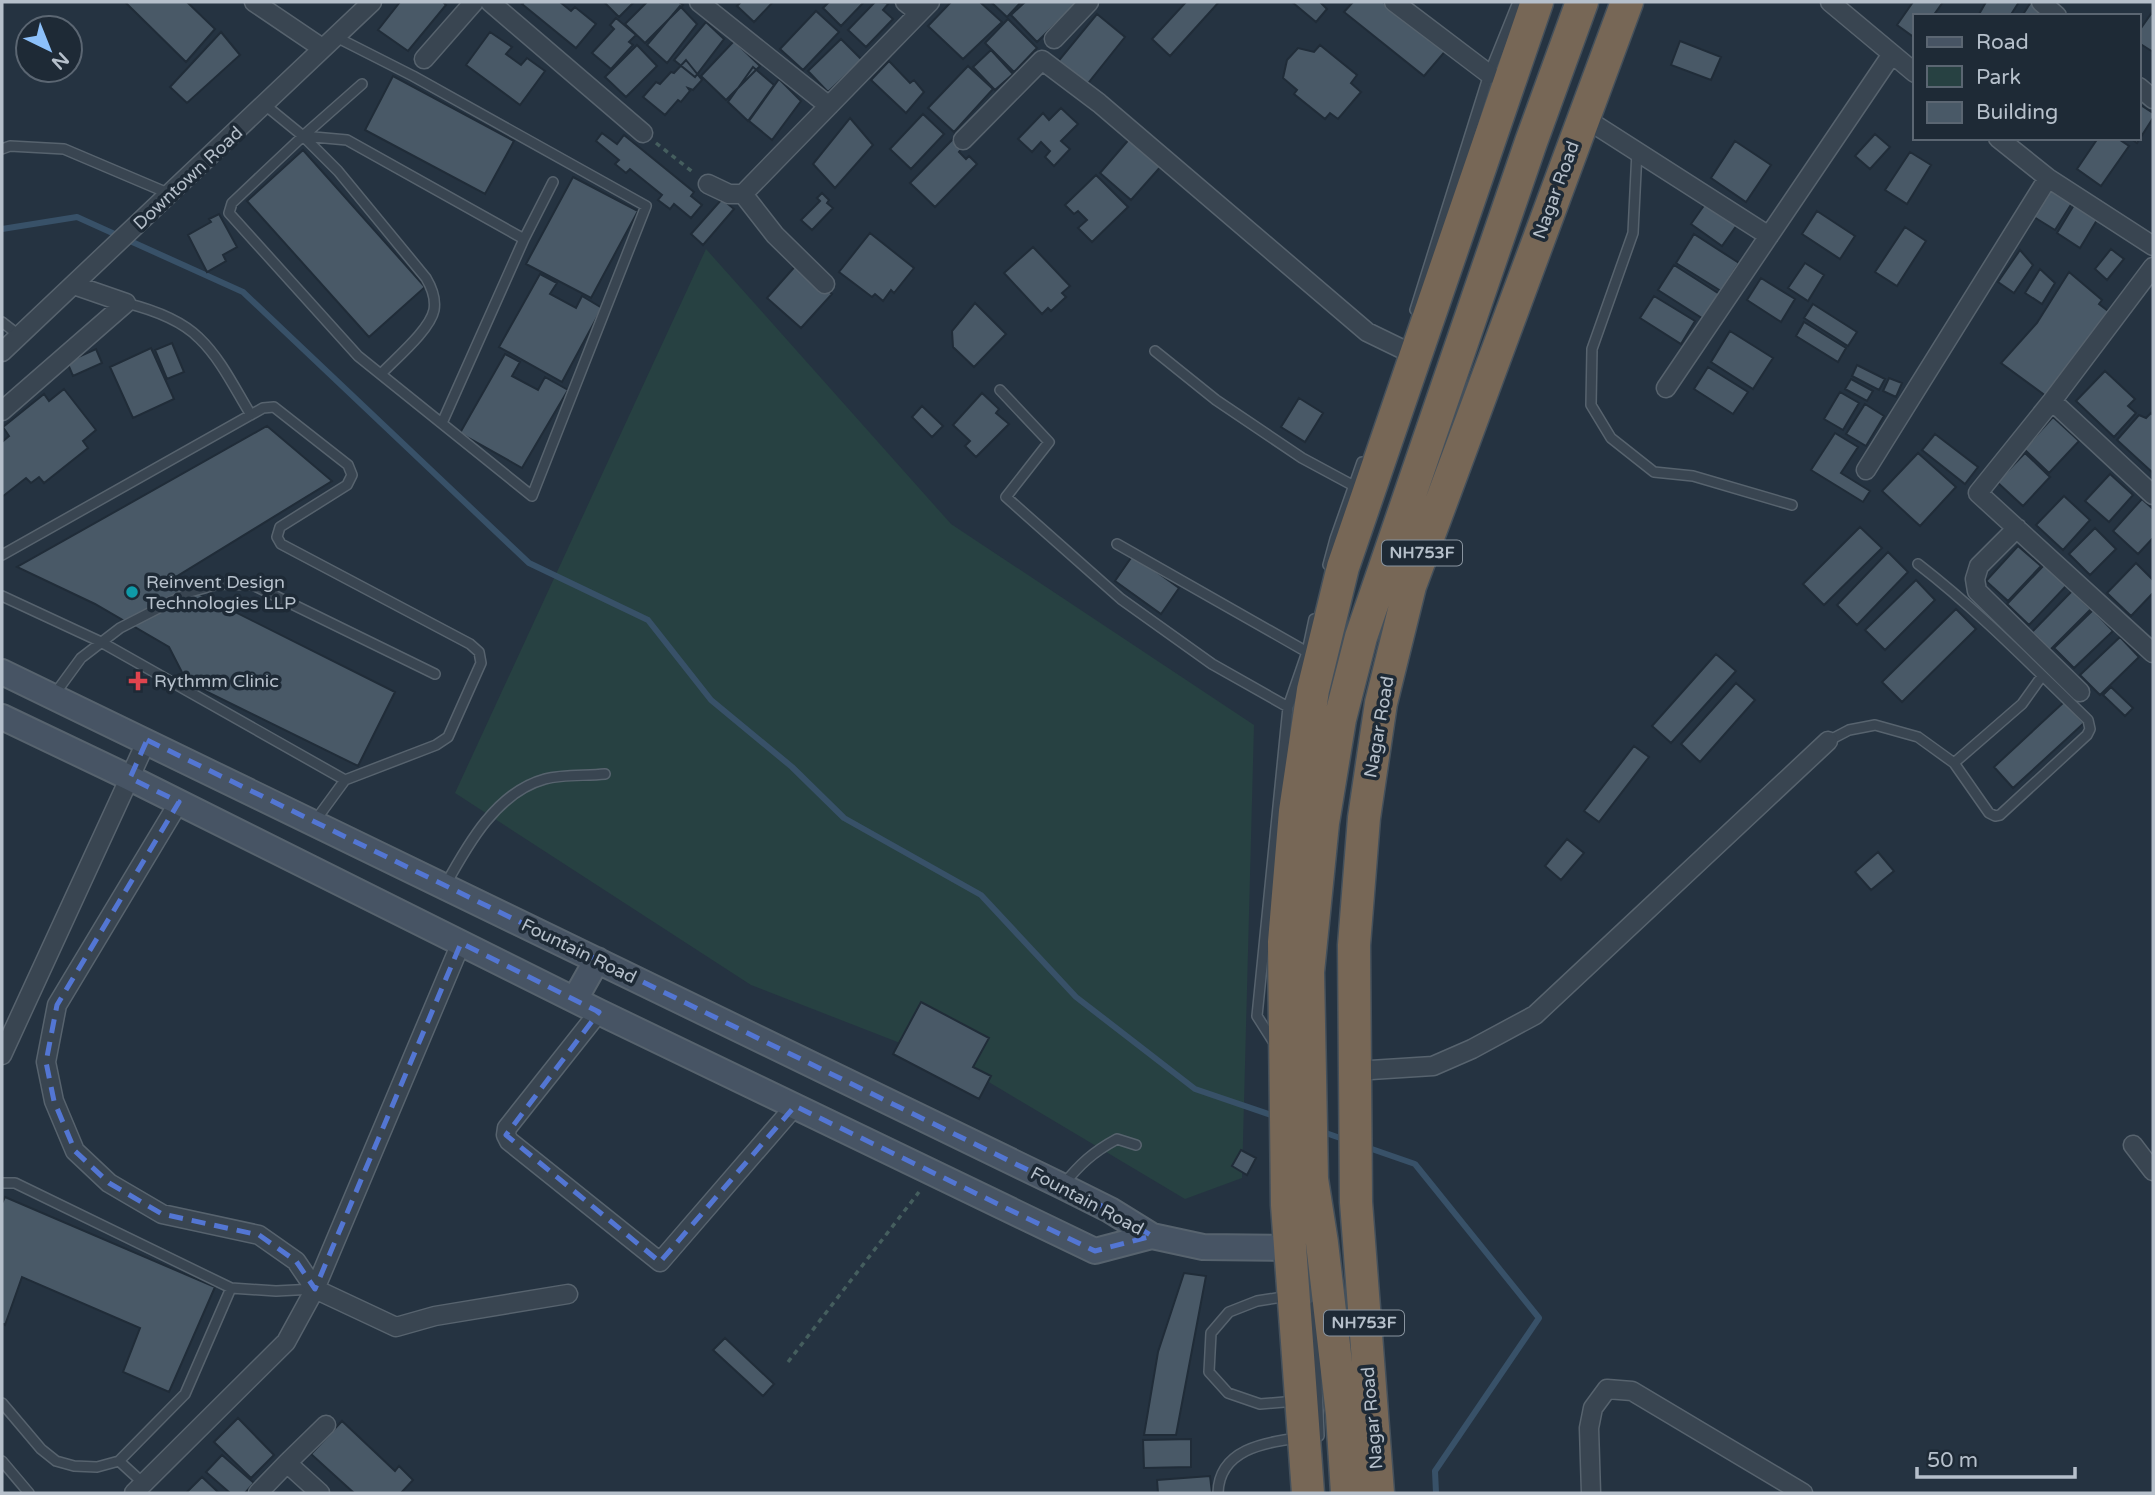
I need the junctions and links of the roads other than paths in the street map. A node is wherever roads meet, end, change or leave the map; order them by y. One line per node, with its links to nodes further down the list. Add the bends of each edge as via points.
1 (254, 2): 18 (street)
2 (372, 2): 18 (street, Downtown Road)
3 (474, 2): 20 (street)
4 (490, 2): 27 (street)
5 (699, 2): 25 (street)
6 (905, 2): 15 (street)
7 (1089, 2): 17 (street)
8 (1394, 2): 22 (street)
9 (1518, 2): 22 (lane)
10 (1537, 2): 94 (highway, via 1343,567 1313,690 1284,942)
11 (1582, 2): 97 (highway, via 1386,562 1340,719 1323,823)
12 (1627, 2): 26 (highway, Nagar Road / NH753F)
13 (1830, 2): 19 (street)
14 (2041, 2): 16 (street)
15 (925, 8): 25 (street)
16 (2055, 14)
17 (1054, 39)
18 (329, 43): 24 (street, Downtown Road); 57 (lane, via 425,82 646,206 532,496)
19 (1892, 54): 21 (street); 38 (street)
20 (424, 59)
21 (1913, 71)
22 (1489, 74): 46 (lane)
23 (362, 84): 28 (lane)
24 (265, 105): 28 (lane); 36 (street, Downtown Road)
25 (829, 106): 37 (street)
26 (1583, 117): 32 (street); 95 (highway, Nagar Road / NH753F, via 1410,586 1381,703 1364,818 1353,945)
27 (643, 133)
28 (303, 136): 39 (lane, via 347,140); 51 (lane, via 338,171 434,292 428,323); 51 (lane, via 232,203 229,213 358,356)
29 (963, 139): 48 (street, via 1042,60 1099,103 1367,332)
30 (2001, 140): 33 (street)
31 (2, 149): 36 (lane, via 64,149)
32 (1637, 151): 38 (street); 62 (lane, via 1633,233 1592,349 1591,405 1611,438 1654,472 1693,476)
33 (2049, 178): 40 (street); 59 (street)
34 (553, 182): 39 (lane)
35 (708, 184): 37 (street, via 729,194)
36 (170, 194): 43 (street, Downtown Road)
37 (743, 194): 42 (street, via 775,235)
38 (1769, 236): 52 (street)
39 (524, 239): 57 (lane)
40 (2153, 246)
41 (2153, 267): 54 (street)
42 (825, 284)
43 (74, 285): 44 (street); 47 (street, Downtown Road)
44 (125, 303): 55 (street); 56 (lane, via 181,324 199,337)
45 (2, 322): 47 (lane)
46 (1411, 323)
47 (20, 336): 50 (street, Downtown Road)
48 (1402, 349)
49 (1155, 351): 60 (lane, via 1216,400 1302,458)
50 (2, 352)
51 (381, 374): 57 (lane)
52 (1666, 388)
53 (1000, 390): 78 (lane, via 1049,442 1006,497 1121,599 1212,664)
54 (2052, 401): 61 (street); 63 (street, via 1978,493)
55 (2, 411)
56 (251, 415): 65 (lane); 85 (lane, via 274,407 351,469 347,485 280,527 277,537 281,544 479,652 481,663 447,737)
57 (442, 423)
58 (1367, 449): 60 (lane)
59 (1866, 470)
60 (1354, 486): 67 (lane)
61 (2153, 495)
62 (1792, 505)
63 (2017, 528): 72 (street); 76 (street, via 1979,566 1977,591)
64 (1117, 544): 71 (lane)
65 (2, 555)
66 (1918, 564): 75 (lane, via 1956,593)
67 (1325, 577)
68 (2, 596): 70 (lane)
69 (1315, 614): 71 (lane)
70 (101, 642): 74 (lane, via 190,592 219,584 253,585); 77 (lane, via 80,658); 85 (lane)
71 (1307, 652): 78 (lane)
72 (2153, 653)
73 (2, 672): 77 (street, Fountain Road)
74 (435, 674)
75 (2042, 676): 82 (lane, via 2022,704); 82 (lane, via 2088,720 2087,735 2000,815 1989,813)
76 (2080, 692)
77 (53, 696): 80 (street, Fountain Road)
78 (1288, 707): 94 (lane, via 1257,1016)
79 (2, 717): 84 (street, Fountain Road)
80 (147, 740): 84 (street); 87 (street, Fountain Road)
81 (1828, 741): 82 (lane, via 1849,730 1875,725 1918,737); 95 (street, via 1535,1015 1433,1066)
82 (1954, 763)
83 (605, 774): 88 (lane, via 545,779 516,794 471,838)
84 (130, 778): 86 (street, Fountain Road); 93 (street)
85 (345, 780): 87 (lane)
86 (179, 802): 89 (street, Fountain Road); 107 (street, via 57,1005 46,1062 54,1101 75,1151 109,1183 162,1214 259,1235 296,1261)
87 (314, 822): 88 (street, Fountain Road)
88 (445, 886): 90 (street, Fountain Road)
89 (461, 943): 91 (street, Fountain Road); 107 (street)
90 (597, 960): 91 (street); 102 (street, Fountain Road)
91 (575, 999): 92 (street, Fountain Road)
92 (599, 1012): 96 (street, Fountain Road); 96 (street, via 506,1135 660,1262)
93 (2, 1055)
94 (1286, 1062): 97 (highway)
95 (1355, 1071): 110 (highway, Nagar Road / NH753F)
96 (795, 1106): 103 (street, Fountain Road, via 1095,1251)
97 (1298, 1125): 104 (highway); 105 (highway, via 1287,1205)
98 (1136, 1145): 102 (lane, via 1117,1139 1102,1147 1081,1162)
99 (2133, 1145): 100 (street)
100 (2153, 1171)
101 (2, 1183): 106 (lane, via 15,1183)
102 (1062, 1186): 103 (street, Fountain Road)
103 (1152, 1236): 105 (street, Fountain Road, via 1203,1247)
104 (1322, 1243): 110 (highway); 114 (lane, via 1314,1301); 124 (highway)
105 (1290, 1248): 109 (highway)
106 (231, 1288): 107 (lane); 116 (lane, via 185,1394)
107 (315, 1289): 108 (street, via 396,1327); 118 (street, via 286,1342)
108 (568, 1294)
109 (1293, 1295): 111 (highway); 111 (lane, via 1229,1312 1211,1333 1209,1372 1228,1393 1260,1404)
110 (1363, 1307): 125 (highway, Nagar Road / NH753F)
111 (1301, 1401): 114 (highway)
112 (2, 1403): 116 (lane, via 56,1461 97,1467)
113 (326, 1425): 117 (street)
114 (1312, 1443): 122 (lane, via 1283,1440 1249,1449 1227,1463 1218,1478); 123 (highway)
115 (2, 1461): 119 (lane)
116 (118, 1461): 118 (lane)
117 (287, 1463): 120 (street); 121 (street)
118 (139, 1488)
119 (29, 1493)
120 (258, 1493)
121 (320, 1493)
122 (1218, 1493)
123 (1308, 1493)
124 (1347, 1493)
125 (1378, 1493)
126 (1591, 1493): 127 (street, via 1589,1429 1593,1408 1607,1389 1632,1391)
127 (1803, 1493)

